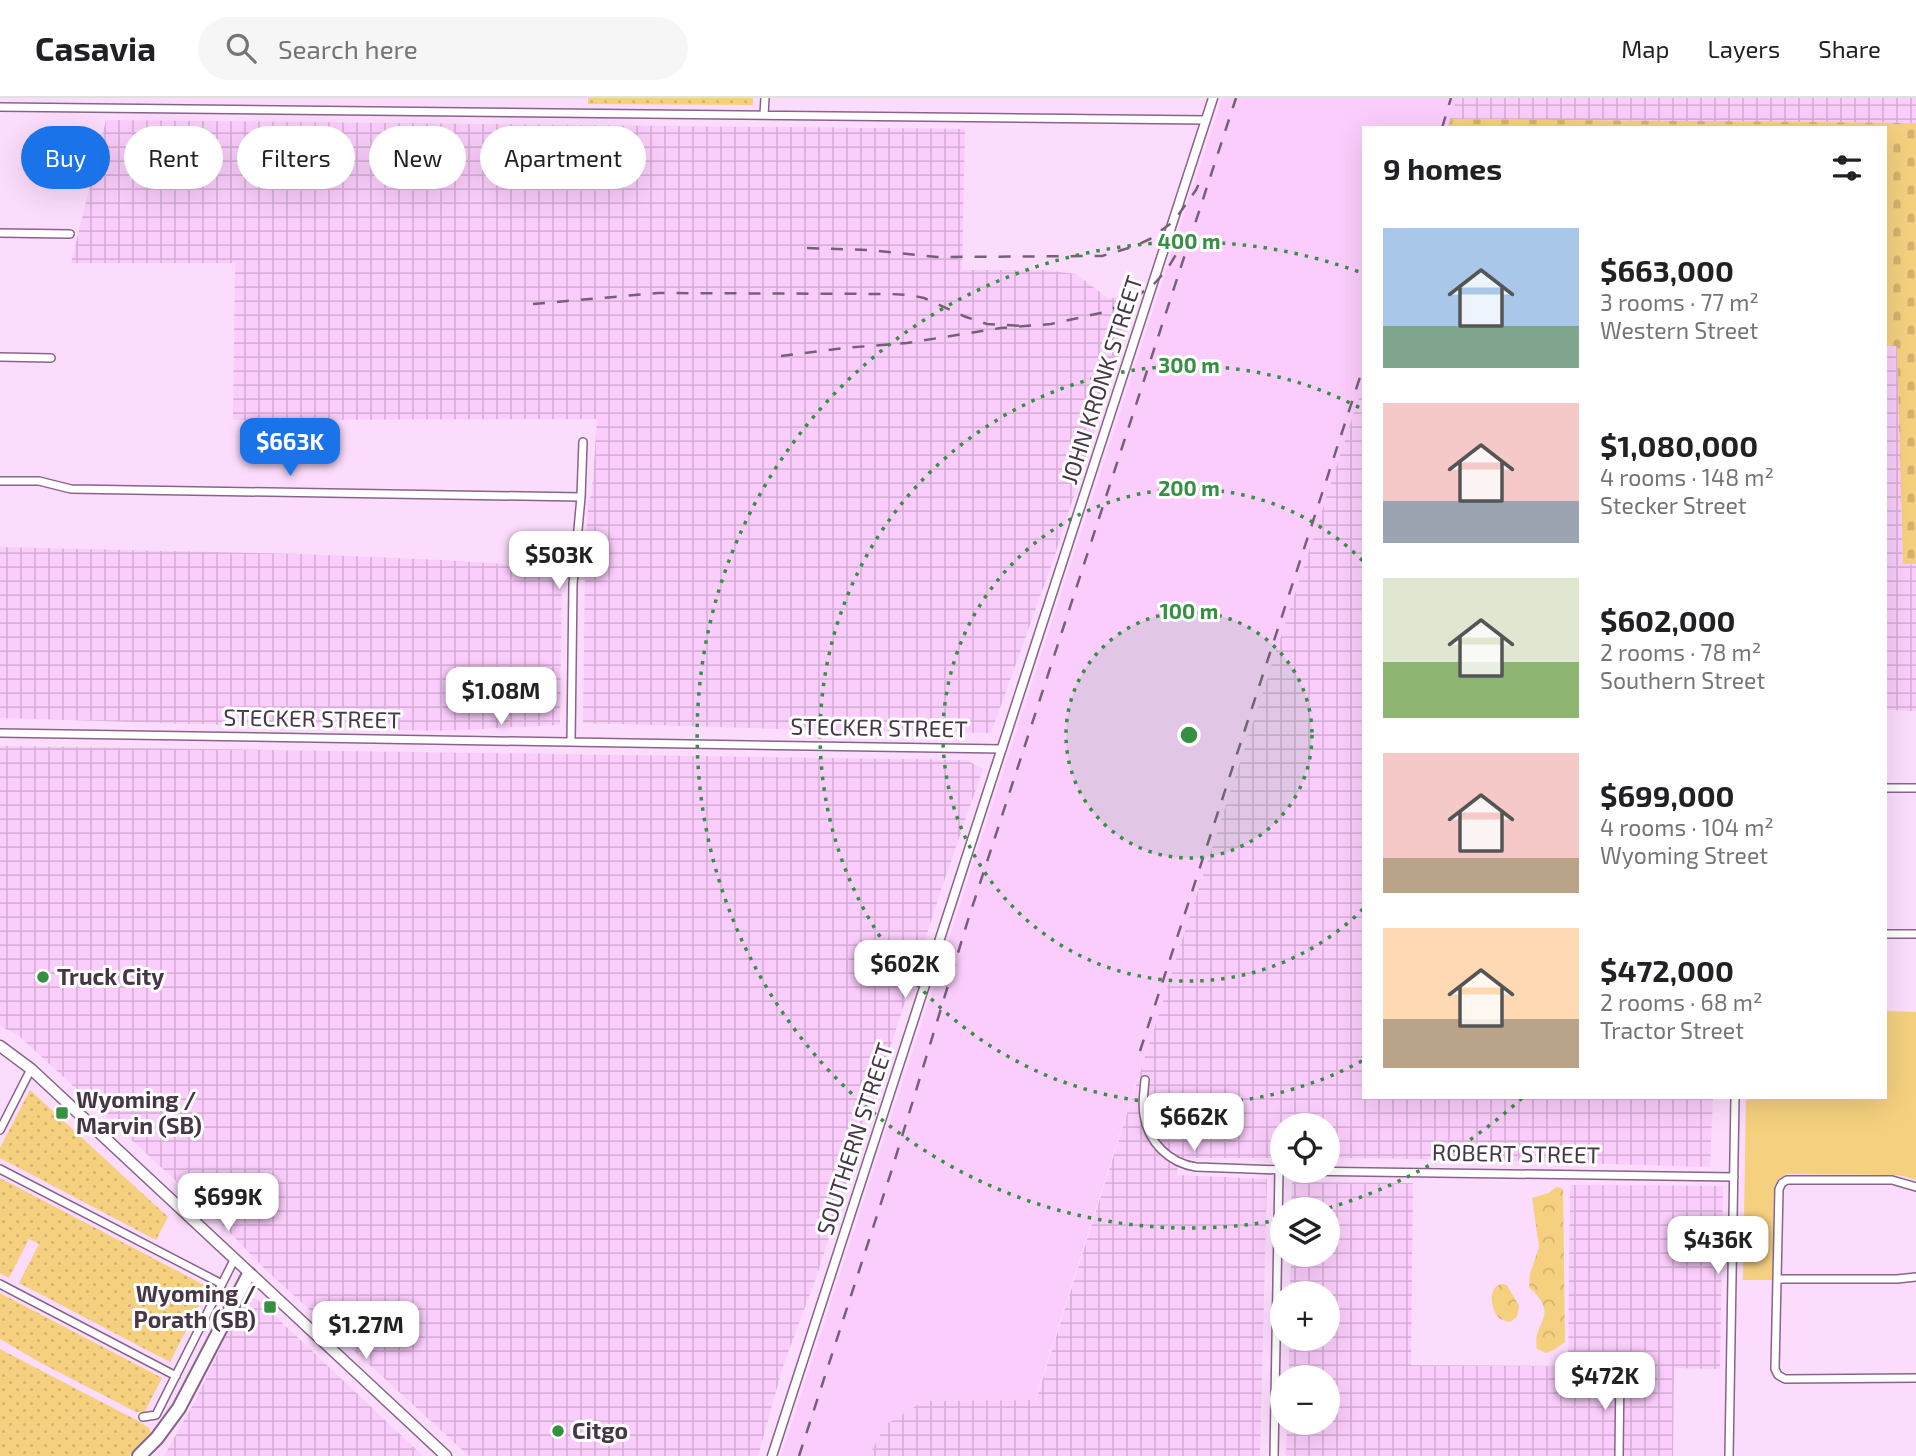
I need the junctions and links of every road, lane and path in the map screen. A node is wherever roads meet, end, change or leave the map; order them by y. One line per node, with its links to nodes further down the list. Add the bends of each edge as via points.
1 (765, 98): 4 (street)
2 (1213, 98): 5 (street, JOHN KRONK STREET)
3 (0, 107): 4 (street, via 202,105)
4 (764, 115): 5 (street)
5 (1206, 120): 13 (street, JOHN KRONK STREET)
6 (0, 233): 7 (street)
7 (70, 234)
8 (0, 357): 9 (street)
9 (51, 358)
10 (583, 442): 12 (street)
11 (0, 481): 12 (street, via 40,481 71,489)
12 (581, 497): 15 (street, via 573,584)
13 (1065, 553): 16 (street, SOUTHERN STREET)
14 (0, 733): 15 (street, STECKER STREET)
15 (571, 742): 16 (street, STECKER STREET)
16 (1002, 749): 44 (street, SOUTHERN STREET)
17 (1887, 788): 18 (street)
18 (1916, 788)
19 (1887, 934): 20 (street)
20 (1916, 934)
21 (0, 1046): 22 (main road)
22 (31, 1069): 25 (street); 32 (main road)
23 (1145, 1080): 27 (street, via 1147,1125 1173,1160 1185,1166)
24 (1735, 1099): 29 (street)
25 (0, 1130)
26 (0, 1169): 37 (street)
27 (1270, 1170)
28 (1340, 1172): 29 (street, ROBERT STREET)
29 (1734, 1177): 47 (street)
30 (1281, 1183): 45 (street)
31 (1916, 1187): 35 (street, via 1892,1180 1782,1183)
32 (234, 1260): 33 (main road); 37 (street)
33 (249, 1273): 42 (highway, via 179,1408); 43 (main road)
34 (1916, 1277): 35 (street)
35 (1777, 1279): 40 (street, via 1778,1375 1784,1379)
36 (0, 1284): 39 (street)
37 (222, 1284): 39 (street)
38 (1620, 1369): 46 (street)
39 (176, 1376): 41 (street, via 156,1415)
40 (1916, 1378)
41 (143, 1417)
42 (139, 1456)
43 (446, 1456)
44 (772, 1456)
45 (1274, 1456)
46 (1619, 1456)
47 (1729, 1456)

